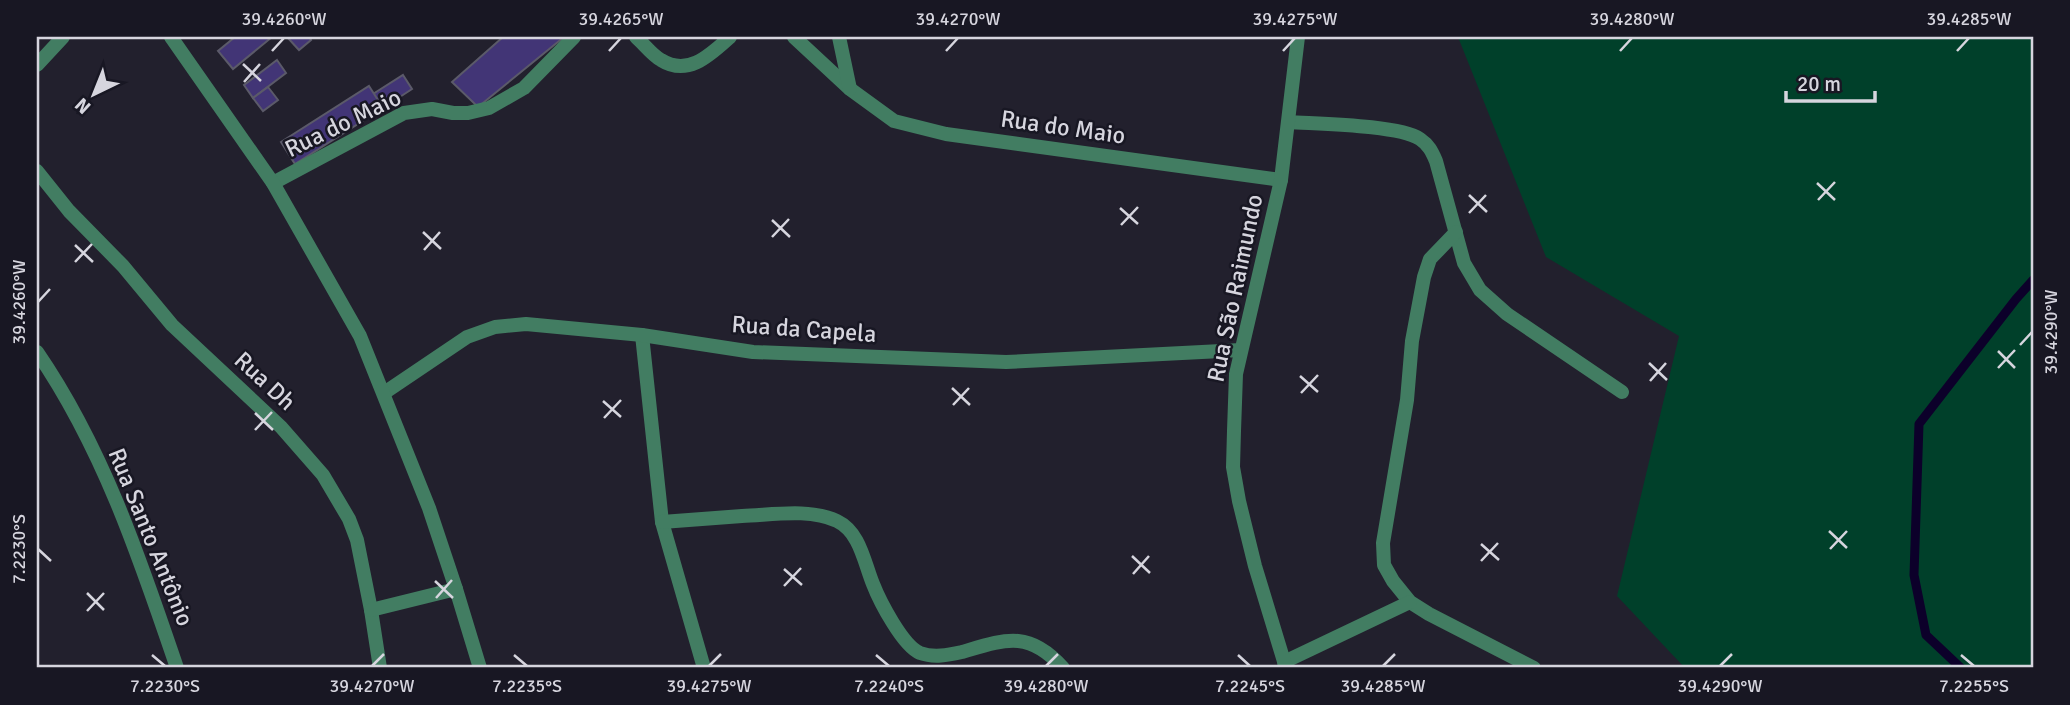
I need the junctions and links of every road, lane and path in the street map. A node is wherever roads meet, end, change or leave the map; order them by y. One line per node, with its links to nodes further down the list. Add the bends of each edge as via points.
1 (63, 37): 9 (street)
2 (574, 37): 14 (street, Rua do Maio, via 524,88 489,108 468,113 432,108 404,113)
3 (636, 37): 4 (street, via 660,60 684,68)
4 (730, 37)
5 (794, 37): 10 (street, Rua do Maio)
6 (839, 37): 10 (street)
7 (1298, 37): 11 (street, Rua São Raimundo)
8 (174, 38): 14 (street)
9 (37, 65)
10 (850, 89): 13 (street, Rua do Maio, via 894,121 946,134)
11 (1289, 122): 13 (street, Rua São Raimundo); 15 (street, via 1401,131 1419,138 1436,161)
12 (37, 171): 24 (street, Rua Dh, via 172,325 281,427 323,475 357,540)
13 (1281, 180): 17 (street, Rua São Raimundo)
14 (273, 183): 20 (street, via 360,336)
15 (1456, 232): 19 (street, via 1464,263 1490,300); 23 (street, via 1430,259 1424,277 1382,543 1384,565)
16 (642, 335): 17 (street, Rua da Capela, via 753,352 1006,362); 20 (street, Rua da Capela, via 526,324 495,327 467,337); 21 (street)
17 (1241, 349): 25 (street, Rua São Raimundo, via 1233,467 1255,566)
18 (37, 352): 27 (street, Rua Santo Antônio, via 59,384 114,492)
19 (1622, 392)
20 (384, 393): 22 (street)
21 (662, 522): 29 (street); 30 (street, via 786,514 836,521 854,536 873,586 903,640 919,653 942,656 1013,640 1028,641)
22 (456, 589): 24 (street); 26 (street)
23 (1410, 603): 25 (street); 31 (street)
24 (372, 610): 28 (street, Rua Dh)
25 (1285, 665)
26 (482, 666)
27 (177, 668)
28 (380, 668)
29 (704, 668)
30 (1063, 668)
31 (1534, 668)

